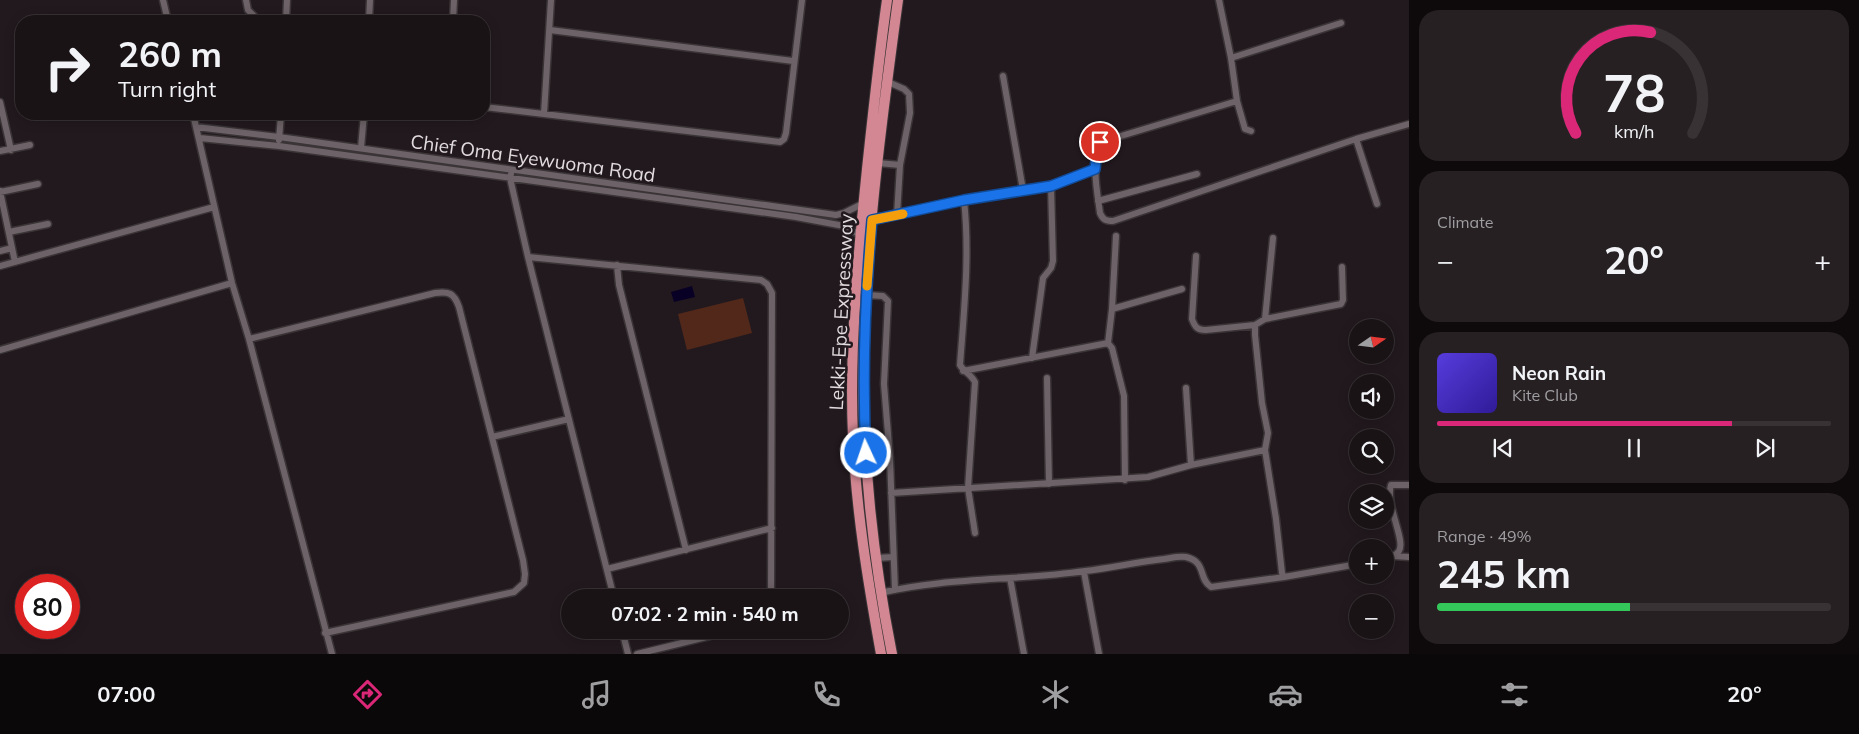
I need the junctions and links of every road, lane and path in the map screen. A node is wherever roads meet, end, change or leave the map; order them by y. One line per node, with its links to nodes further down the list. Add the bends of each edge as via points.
1 (163, 0): 11 (street)
2 (246, 0): 12 (street)
3 (287, 0): 13 (street)
4 (370, 0): 14 (street)
5 (454, 0): 15 (street)
6 (551, 0): 17 (street)
7 (802, 0): 19 (street)
8 (887, 0): 53 (highway, Lekki-Epe Expressway)
9 (898, 0): 21 (highway, Lekki-Epe Expressway)
10 (1219, 0): 18 (street)
11 (167, 15)
12 (252, 15)
13 (286, 15)
14 (369, 15)
15 (453, 15)
16 (1341, 23): 18 (street)
17 (550, 30): 19 (street); 26 (street)
18 (1230, 58): 22 (street)
19 (793, 61): 26 (street, via 786,133 780,142)
20 (1003, 76): 49 (street)
21 (888, 82): 41 (highway, Lekki-Epe Expressway); 42 (street, via 909,94 910,113)
22 (1237, 101): 32 (street, via 1245,129); 43 (street, via 1100,142)
23 (0, 102): 25 (street)
24 (490, 108): 26 (street)
25 (1, 113): 39 (street)
26 (544, 114)
27 (194, 120): 31 (street)
28 (280, 120): 33 (street)
29 (363, 120): 38 (street)
30 (1409, 124): 35 (street)
31 (196, 127): 33 (street, Chief Oma Eyewuoma Road); 34 (street)
32 (1251, 131)
33 (279, 137): 37 (street); 38 (street, Chief Oma Eyewuoma Road)
34 (200, 138): 37 (street, Chief Oma Eyewuoma Road); 55 (street)
35 (1356, 140): 52 (street, via 1113,220 1102,218); 54 (street)
36 (30, 145): 39 (street)
37 (279, 146): 46 (street, Chief Oma Eyewuoma Road)
38 (361, 148): 44 (street, Chief Oma Eyewuoma Road)
39 (11, 150): 40 (street)
40 (0, 151)
41 (878, 163): 42 (street); 57 (highway, Lekki-Epe Expressway)
42 (900, 165): 56 (street)
43 (1095, 169): 48 (street); 52 (street)
44 (512, 170): 46 (street); 53 (street, Chief Oma Eyewuoma Road, via 836,214)
45 (1197, 174): 52 (street)
46 (510, 178): 60 (street, Chief Oma Eyewuoma Road, via 796,217 844,226); 65 (street)
47 (38, 184): 50 (street)
48 (1051, 186): 49 (street); 80 (street, via 1053,261 1043,278)
49 (1023, 190): 51 (street)
50 (0, 191): 59 (street)
51 (964, 200): 56 (street); 81 (street, via 968,254 960,365)
52 (1098, 201)
53 (864, 203): 60 (highway, Lekki-Epe Expressway)
54 (1377, 204)
55 (214, 207): 67 (street); 71 (street)
56 (897, 215): 57 (street)
57 (872, 220): 73 (highway, Lekki-Epe Expressway)
58 (48, 224): 59 (street)
59 (9, 232): 63 (street)
60 (860, 234): 116 (highway, Lekki-Epe Expressway, via 853,349 853,435 863,548)
61 (1116, 236): 74 (street)
62 (1273, 238): 75 (street)
63 (12, 248): 64 (street); 67 (street)
64 (0, 251)
65 (528, 256): 68 (street); 84 (street)
66 (1196, 256): 76 (street, via 1194,327 1206,330)
67 (15, 262): 69 (street)
68 (617, 265): 93 (street, via 761,280 767,284 772,293); 95 (street, via 619,285)
69 (0, 266)
70 (1342, 267): 75 (street, via 1341,304)
71 (232, 282): 77 (street); 79 (street)
72 (1182, 289): 74 (street)
73 (867, 295): 92 (street, via 883,296 888,301 884,384); 100 (highway, Lekki-Epe Expressway, via 864,420)
74 (1112, 309): 78 (street)
75 (1265, 319): 76 (street)
76 (1255, 325): 86 (street, via 1268,434)
77 (249, 339): 85 (street, via 435,293 450,293 459,307); 110 (street)
78 (1108, 343): 80 (street); 88 (street, via 1124,396)
79 (0, 350)
80 (1032, 358): 81 (street)
81 (963, 371): 91 (street, via 975,382)
82 (1047, 378): 89 (street)
83 (1186, 388): 87 (street)
84 (570, 419): 85 (street); 102 (street)
85 (492, 437): 110 (street, via 523,560 525,574 520,588 514,592)
86 (1264, 450): 87 (street); 104 (street)
87 (1191, 465): 88 (street)
88 (1124, 480): 89 (street)
89 (1049, 484): 91 (street)
90 (1409, 485): 96 (street, via 1391,485 1389,493 1400,539 1400,548)
91 (968, 488): 92 (street); 94 (street)
92 (891, 494): 98 (street)
93 (772, 528): 95 (street); 107 (street)
94 (976, 533)
95 (686, 550): 102 (street)
96 (1394, 555)
97 (1394, 556): 99 (street)
98 (893, 557): 100 (street); 108 (street)
99 (1409, 557)
100 (877, 558): 109 (highway, Lekki-Epe Expressway)
101 (1349, 566): 104 (street)
102 (607, 569): 106 (street)
103 (1084, 572): 104 (street, via 1184,557 1200,566 1206,584 1211,587); 105 (street); 119 (street)
104 (1284, 577)
105 (1010, 578): 108 (street); 118 (street)
106 (612, 589)
107 (771, 589)
108 (895, 590): 109 (street)
109 (880, 593): 117 (highway, Lekki-Epe Expressway)
110 (325, 633): 113 (street)
111 (624, 639): 114 (street)
112 (698, 639): 115 (street)
113 (332, 654)
114 (628, 654)
115 (636, 654)
116 (882, 654)
117 (892, 654)
118 (1024, 654)
119 (1099, 654)

